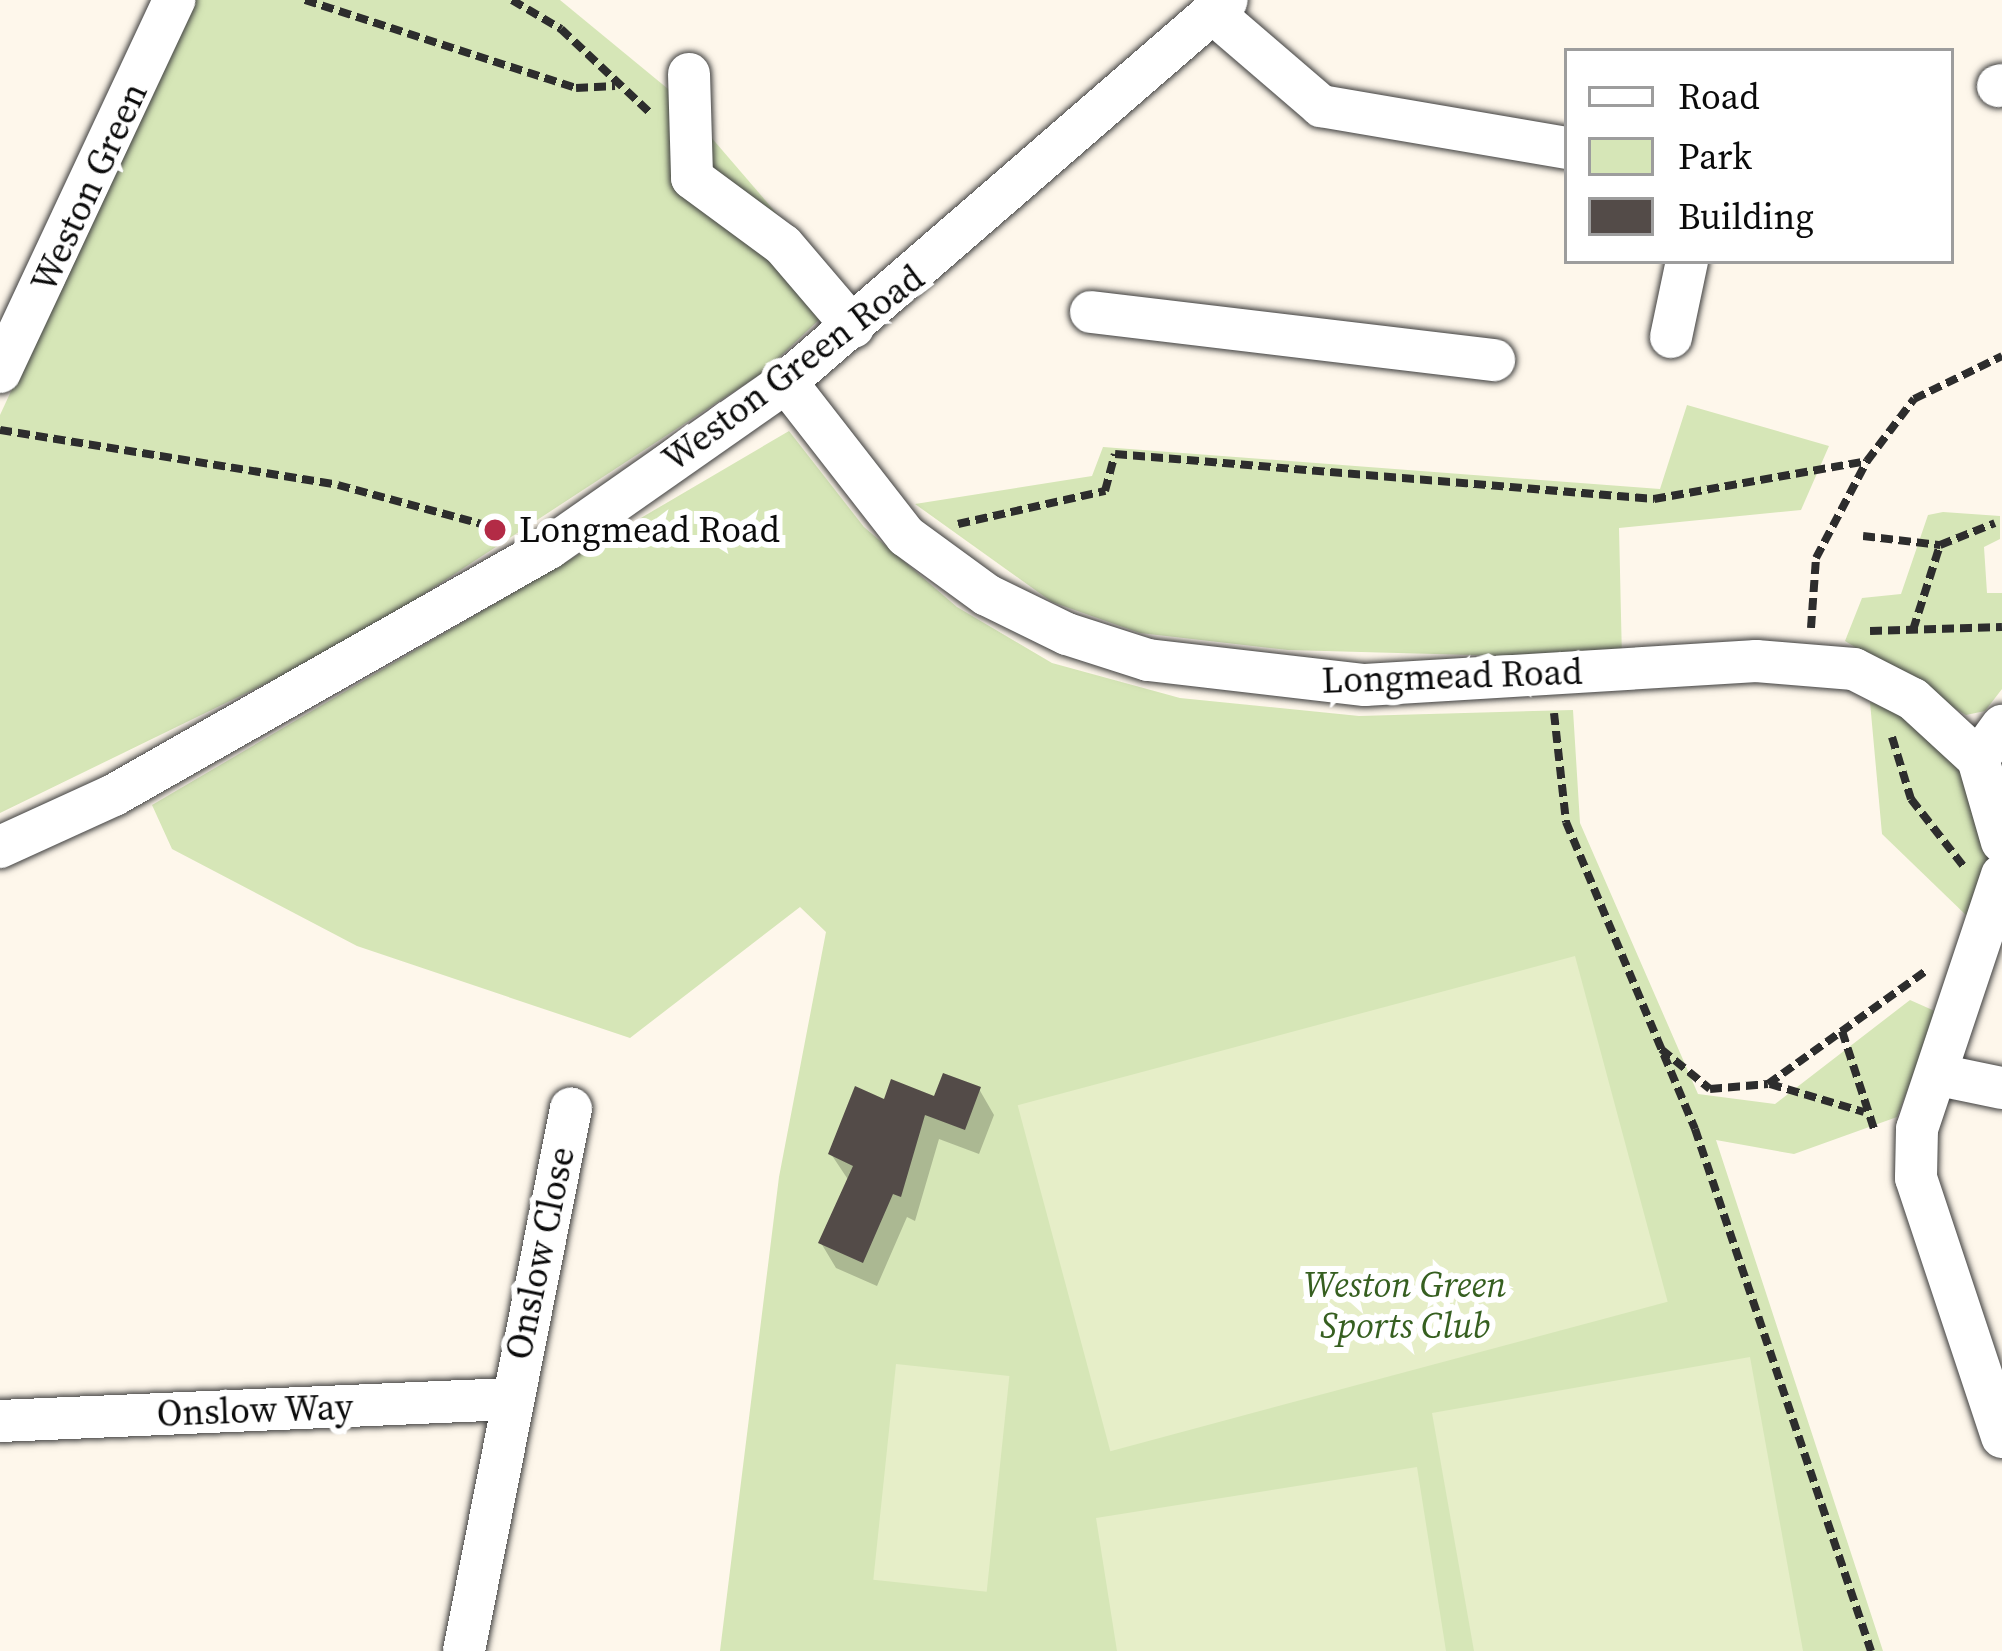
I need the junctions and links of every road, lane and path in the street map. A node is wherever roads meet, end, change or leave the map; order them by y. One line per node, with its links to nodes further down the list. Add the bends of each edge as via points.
1 (174, 0): 15 (street, Weston Green)
2 (305, 0): 6 (path, via 576,88)
3 (512, 0): 6 (path, via 561,29)
4 (1220, 7): 8 (street, via 1322,106); 11 (street, Weston Green Road)
5 (689, 74): 7 (street)
6 (615, 86): 7 (path)
7 (689, 143): 11 (street, via 692,178 783,245)
8 (1564, 147)
9 (1686, 269): 12 (street)
10 (1091, 312): 14 (street)
11 (853, 327): 16 (street, Weston Green Road)
12 (1672, 337)
13 (2002, 356): 18 (path, via 1914,399)
14 (1494, 360)
15 (0, 372)
16 (787, 382): 20 (street, Longmead Road); 23 (street, Weston Green Road)
17 (0, 430): 23 (path, via 338,485)
18 (1867, 461): 20 (path, via 1654,499 1115,454 1105,491); 27 (path, via 1816,559)
19 (1995, 524): 22 (path)
20 (906, 536): 28 (street, Longmead Road, via 987,595 1148,660 1365,685)
21 (1863, 536): 22 (path)
22 (1940, 545): 25 (path)
23 (549, 548): 32 (street, Weston Green Road, via 114,795)
24 (2002, 627): 25 (path)
25 (1913, 630): 26 (path)
26 (1844, 632)
27 (1809, 660): 28 (street, Longmead Road); 29 (street, Longmead Road)
28 (1550, 676): 36 (path, via 1566,822)
29 (1886, 682): 30 (street, Longmead Road); 33 (path, via 1911,799)
30 (1990, 742): 31 (street, Longmead Road)
31 (2002, 842)
32 (0, 847)
33 (1997, 895): 37 (street)
34 (1935, 965): 35 (path)
35 (1842, 1031): 38 (path); 41 (path)
36 (1660, 1048): 38 (path, via 1710,1088); 48 (path)
37 (1939, 1075): 39 (street); 42 (street)
38 (1768, 1084): 41 (path)
39 (2002, 1088)
40 (571, 1108): 44 (street, Onslow Close)
41 (1864, 1112): 42 (path, via 1891,1161)
42 (1916, 1168): 43 (street)
43 (1989, 1359): 46 (street)
44 (509, 1399): 45 (street, Onslow Way); 47 (street, Onslow Close)
45 (0, 1421)
46 (2002, 1437)
47 (464, 1651)
48 (1871, 1651)

